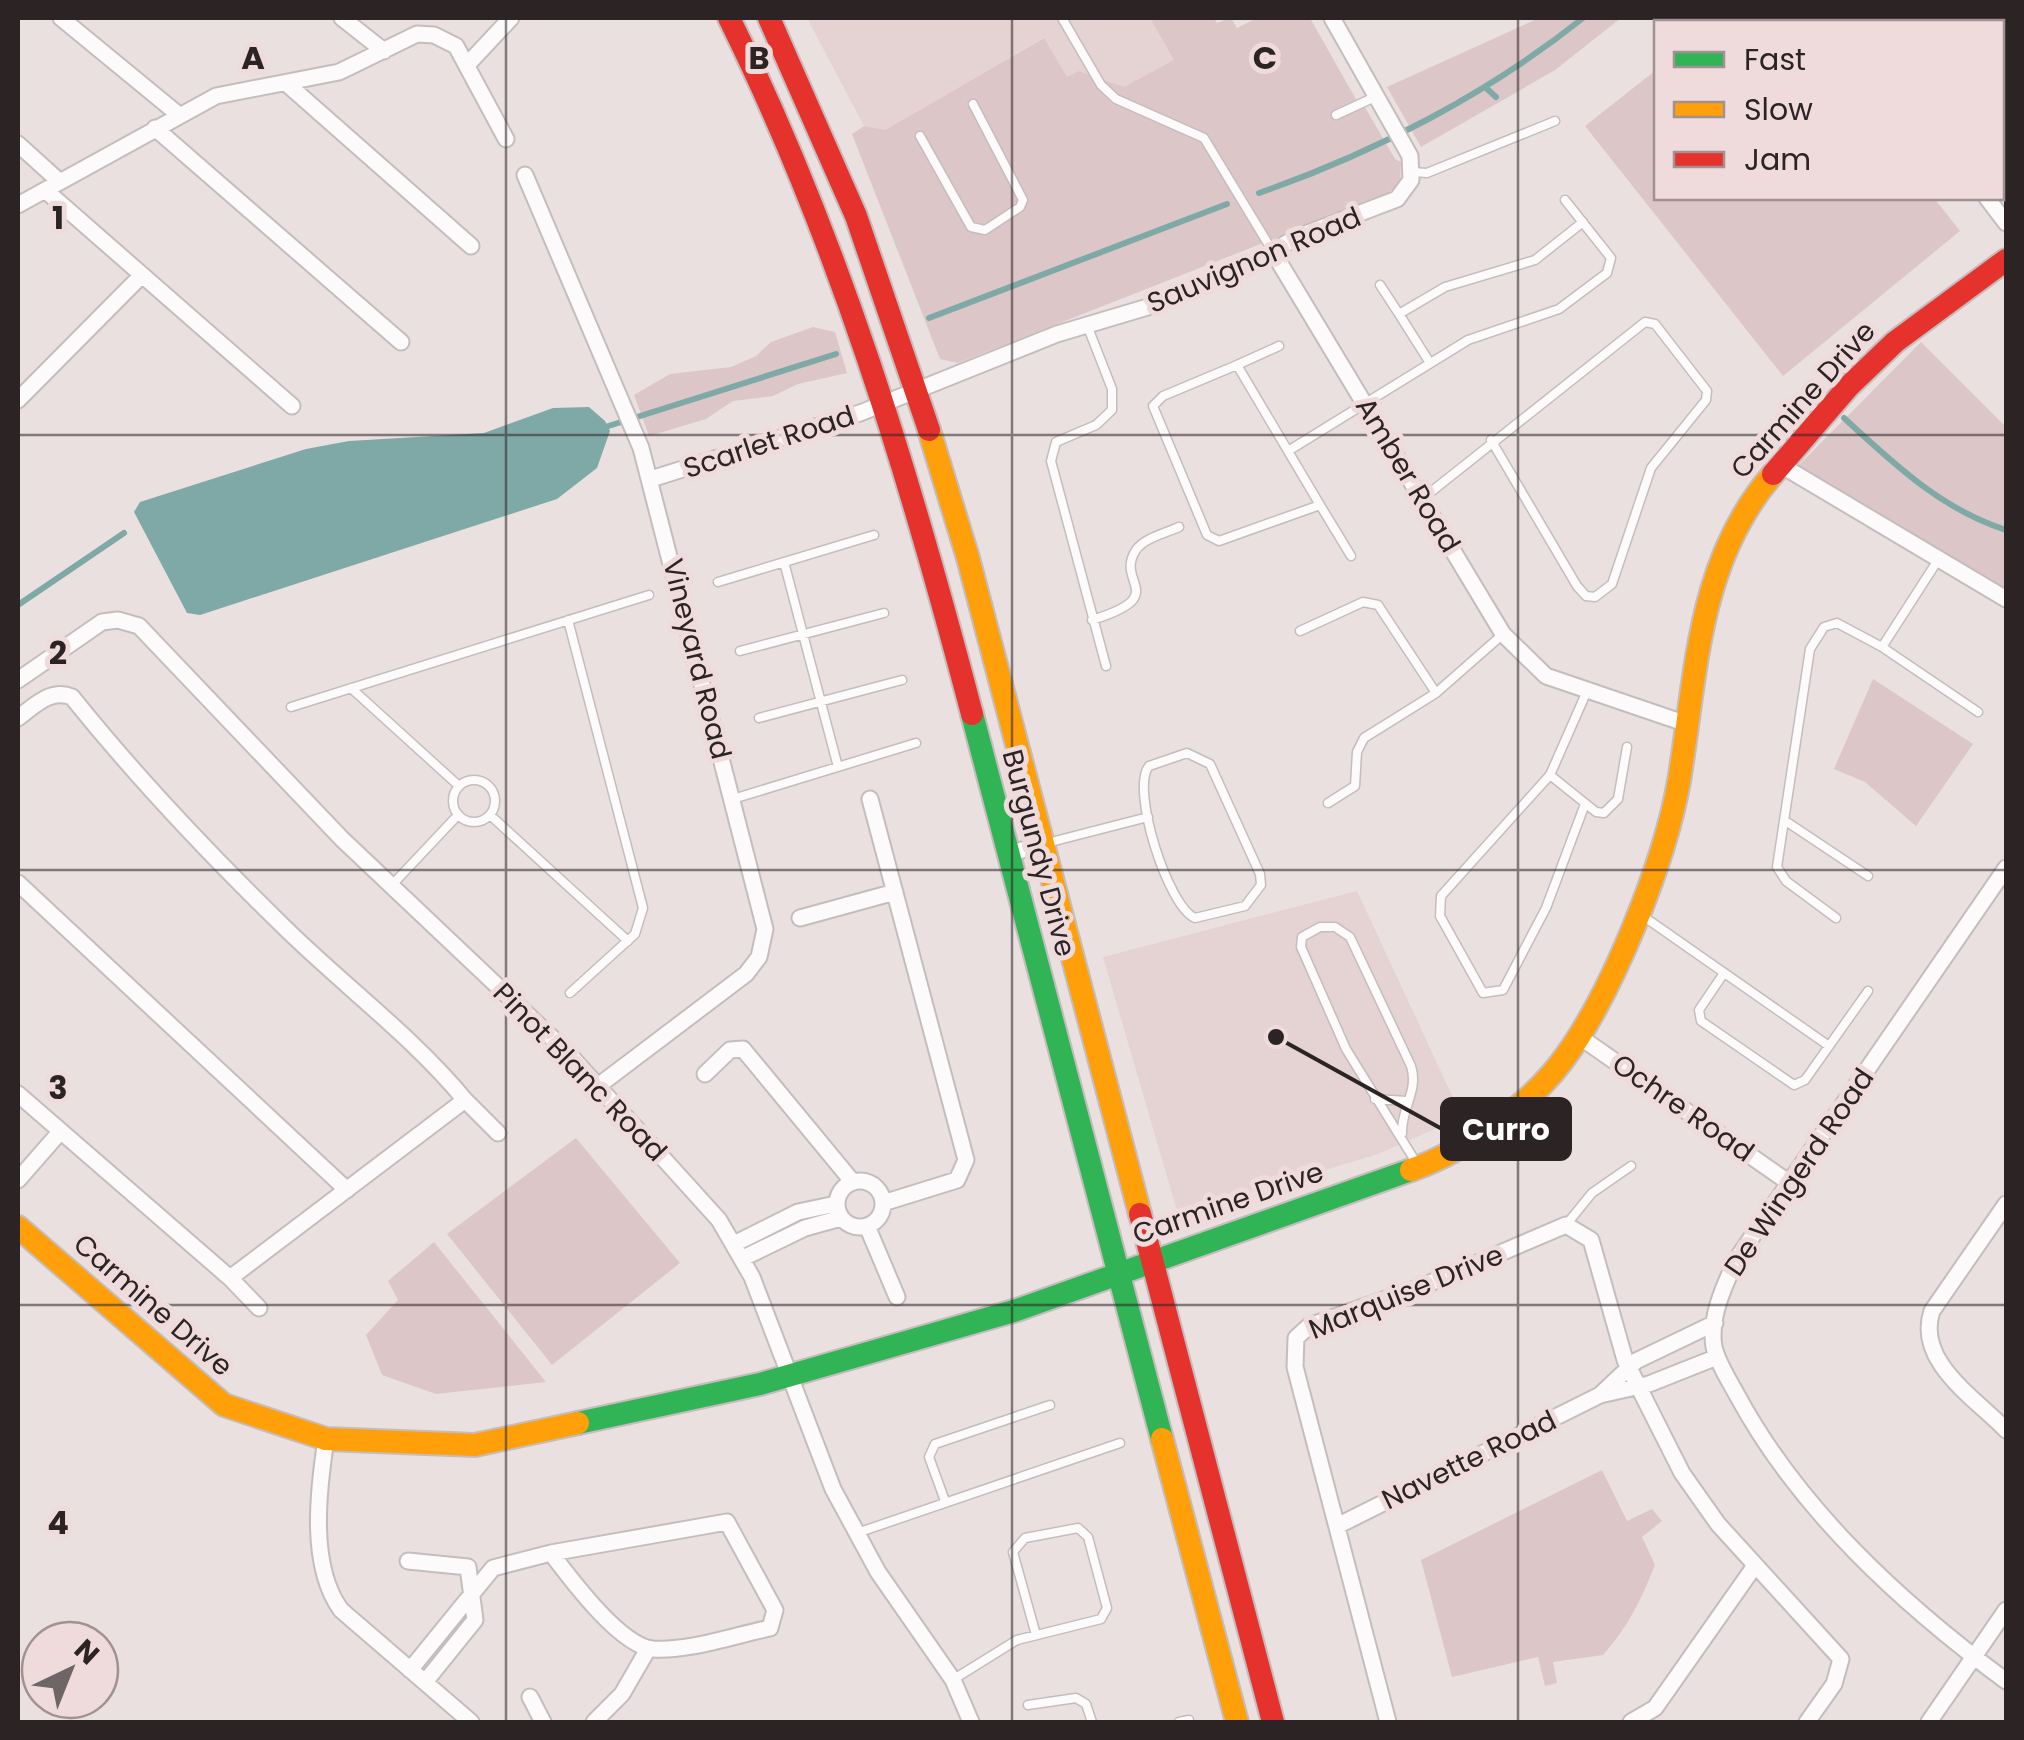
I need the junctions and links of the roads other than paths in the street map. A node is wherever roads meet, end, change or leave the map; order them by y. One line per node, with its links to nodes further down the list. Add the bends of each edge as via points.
1 (61, 18): 14 (street)
2 (342, 18): 8 (street)
3 (512, 18): 9 (street)
4 (729, 18): 41 (main road, Burgundy Drive, via 814,199)
5 (769, 18): 39 (main road, Burgundy Drive, via 838,176)
6 (1062, 18): 29 (lane, Amber Road, via 1116,99 1204,138)
7 (1332, 18): 11 (street)
8 (384, 50): 9 (street, via 417,34 434,35 456,46); 10 (street, via 357,66)
9 (468, 65): 18 (street)
10 (286, 82): 14 (street, via 216,96); 28 (street)
11 (1378, 99): 13 (lane); 20 (street)
12 (973, 104): 17 (lane, via 1023,200 985,230 971,227)
13 (1336, 114)
14 (179, 115): 16 (street)
15 (1555, 121): 20 (lane, via 1427,173)
16 (155, 128): 22 (street); 35 (street)
17 (920, 136)
18 (506, 139)
19 (18, 144): 22 (street)
20 (1411, 164): 29 (street, Sauvignon Road, via 1408,187 1397,198)
21 (525, 175): 47 (street, Vineyard Road, via 582,299)
22 (52, 186): 25 (street); 31 (street)
23 (1565, 200): 26 (lane)
24 (1988, 200): 27 (street)
25 (18, 205)
26 (1583, 222): 33 (lane, via 1535,260 1445,287); 37 (lane, via 1612,258 1607,273 1559,309 1468,340)
27 (2006, 222)
28 (470, 246)
29 (1273, 252): 34 (street, Sauvignon Road, via 1151,306); 42 (street, Amber Road)
30 (2006, 260): 46 (main road, Carmine Drive, via 1896,342)
31 (142, 275): 40 (street); 43 (street)
32 (1380, 285): 33 (lane)
33 (1399, 314): 37 (lane)
34 (1087, 326): 39 (street, Sauvignon Road); 60 (lane, via 1112,389 1112,410 1056,442 1051,462)
35 (401, 342)
36 (1279, 346): 38 (lane)
37 (1430, 362): 42 (lane)
38 (1237, 365): 45 (lane); 49 (lane, via 1154,406 1207,535 1226,540)
39 (917, 390): 41 (street, Scarlet Road); 91 (main road, Burgundy Drive)
40 (18, 400)
41 (886, 402): 47 (street, Scarlet Road); 92 (main road, Burgundy Drive)
42 (1364, 402): 45 (lane); 48 (street, Amber Road)
43 (292, 406)
44 (1491, 440): 44 (lane, via 1645,322 1655,324 1707,391 1651,468 1612,584 1595,597 1576,586); 48 (lane)
45 (1288, 450): 49 (lane)
46 (1780, 464): 53 (street); 77 (main road, Carmine Drive, via 1733,528 1719,566 1696,648)
47 (651, 479): 83 (street, Vineyard Road)
48 (1422, 500): 63 (street, Amber Road)
49 (1320, 504): 52 (lane)
50 (1179, 528): 60 (lane, via 1134,552 1138,592 1132,602)
51 (874, 535): 54 (lane)
52 (1350, 556)
53 (1938, 560): 57 (street); 64 (lane)
54 (784, 562): 55 (lane); 62 (lane)
55 (718, 582)
56 (649, 595): 59 (lane)
57 (2006, 599)
58 (884, 613): 62 (lane)
59 (568, 620): 69 (lane); 101 (lane, via 643,908 640,927)
60 (1092, 620): 66 (lane)
61 (1300, 631): 71 (lane, via 1371,602 1384,611)
62 (803, 634): 65 (lane); 72 (lane)
63 (1503, 634): 70 (street, Amber Road, via 1546,676); 71 (lane)
64 (1882, 647): 74 (lane); 90 (lane, via 1837,624 1815,636)
65 (740, 651)
66 (1106, 666)
67 (18, 680): 96 (street, Pinot Blanc Road, via 102,622 139,626)
68 (902, 680): 72 (lane)
69 (351, 688): 73 (lane); 82 (lane)
70 (1587, 691): 77 (street, Amber Road); 81 (lane)
71 (1436, 693): 85 (lane, via 1364,738 1355,786)
72 (819, 702): 76 (lane); 80 (lane)
73 (291, 707)
74 (1978, 712)
75 (18, 718): 111 (street, via 50,695 72,697 126,764 284,927)
76 (758, 718)
77 (1687, 724): 98 (main road, Carmine Drive, via 1670,817)
78 (916, 743): 80 (lane)
79 (1627, 747): 86 (lane, via 1615,804 1604,813)
80 (838, 767): 83 (lane)
81 (1550, 775): 86 (lane); 86 (lane, via 1441,896 1440,916 1483,993 1503,990 1546,908)
82 (459, 786): 87 (lane, via 453,797); 88 (lane, via 486,784 495,799)
83 (733, 799): 108 (street, Vineyard Road, via 763,919 759,957 746,974)
84 (870, 800): 97 (street)
85 (1328, 804)
86 (1585, 804)
87 (458, 815): 88 (lane, via 474,822); 96 (lane)
88 (490, 816): 101 (lane)
89 (1148, 817): 89 (lane, via 1170,890 1186,914 1230,911 1254,899 1260,874 1205,758 1187,752 1149,766 1143,782); 91 (lane)
90 (1787, 822): 94 (lane); 100 (lane, via 1780,874)
91 (1043, 844): 92 (street); 129 (main road, Burgundy Drive)
92 (1008, 854): 130 (main road, Burgundy Drive)
93 (2006, 868): 120 (street, De Wingerd Road)
94 (1868, 876)
95 (18, 883): 121 (street)
96 (391, 886): 108 (street, Pinot Blanc Road)
97 (895, 892): 99 (street); 122 (street, via 966,1160 956,1180)
98 (1638, 912): 102 (lane); 105 (main road, Carmine Drive)
99 (800, 918)
100 (1836, 918)
101 (628, 941): 104 (lane)
102 (1724, 973): 106 (lane); 106 (lane, via 1698,1010 1708,1027 1794,1085)
103 (1868, 991): 106 (lane)
104 (570, 993)
105 (1577, 1035): 117 (main road, Carmine Drive, via 1555,1068 1502,1118 1474,1141); 120 (street, Ochre Road)
106 (1829, 1046)
107 (705, 1074): 119 (street, via 730,1050 743,1049)
108 (598, 1086): 128 (street, Pinot Blanc Road)
109 (18, 1094): 113 (street)
110 (1375, 1099): 112 (lane); 112 (lane, via 1301,948 1302,937 1320,927 1342,929 1350,937 1412,1066 1415,1084); 115 (lane)
111 (465, 1100): 114 (street); 121 (street)
112 (1408, 1101): 115 (lane)
113 (60, 1132): 118 (street); 131 (street)
114 (498, 1133)
115 (1402, 1133): 117 (lane)
116 (1631, 1166): 125 (lane, via 1592,1193)
117 (1418, 1168): 129 (main road, Carmine Drive)
118 (18, 1180)
119 (852, 1182): 122 (street, via 873,1184); 124 (street, via 840,1190)
120 (1788, 1182): 134 (street, De Wingerd Road, via 1736,1260)
121 (347, 1190): 131 (street)
122 (883, 1204): 126 (street)
123 (2006, 1204): 141 (street, via 1927,1325 1933,1355)
124 (838, 1211): 126 (street, via 852,1226); 128 (street)
125 (1566, 1225): 136 (street, via 1590,1240); 145 (street, Marquise Drive, via 1302,1330 1293,1349 1295,1367)
126 (867, 1226): 132 (street)
127 (18, 1227): 142 (main road, Carmine Drive, via 214,1400)
128 (740, 1251): 137 (street, Pinot Blanc Road)
129 (1152, 1260): 130 (main road, Carmine Drive); 167 (main road, Burgundy Drive)
130 (1118, 1274): 137 (main road, Carmine Drive); 166 (main road, Burgundy Drive)
131 (230, 1278): 133 (street)
132 (897, 1297)
133 (260, 1308)
134 (1715, 1323): 135 (street, De Wingerd Road); 136 (street)
135 (1717, 1357): 138 (street); 154 (street, De Wingerd Road, via 1758,1434 1814,1505 1906,1602)
136 (1628, 1367): 138 (street); 139 (street, Navette Road)
137 (790, 1375): 142 (main road, Carmine Drive, via 480,1444); 146 (street, Pinot Blanc Road)
138 (1638, 1387): 139 (street, Navette Road); 149 (street, via 1690,1485)
139 (1600, 1395): 145 (street, Navette Road)
140 (1050, 1405): 144 (lane, via 935,1444 929,1457)
141 (2006, 1430)
142 (326, 1440): 155 (street, via 321,1561 328,1591)
143 (1120, 1444): 144 (lane)
144 (945, 1502): 146 (lane)
145 (1339, 1525): 168 (street, Marquise Drive)
146 (856, 1533): 156 (street, Pinot Blanc Road)
147 (551, 1553): 150 (street, via 493,1568); 153 (street, via 592,1608); 153 (street, via 728,1522 775,1610 770,1628)
148 (408, 1561): 150 (street, via 468,1566)
149 (1754, 1567): 169 (street, via 1655,1708); 170 (street, via 1841,1659 1834,1684)
150 (474, 1589): 155 (street); 158 (street, via 475,1620)
151 (2006, 1610): 154 (street)
152 (1036, 1635): 152 (lane, via 1096,1622 1105,1614 1088,1537 1078,1528 1025,1538 1013,1552); 156 (lane, via 1005,1646)
153 (648, 1649): 163 (street, via 622,1694)
154 (1974, 1656): 157 (street, De Wingerd Road); 171 (street)
155 (410, 1670): 158 (street)
156 (953, 1680): 164 (street, Pinot Blanc Road)
157 (2006, 1681)
158 (425, 1682): 161 (street)
159 (530, 1697): 162 (street)
160 (1028, 1706): 165 (lane, via 1076,1698)
161 (471, 1722)
162 (543, 1722)
163 (594, 1722)
164 (971, 1722)
165 (1092, 1722)
166 (1237, 1722)
167 (1273, 1722)
168 (1388, 1722)
169 (1631, 1722)
170 (1807, 1722)
171 (1929, 1722)

